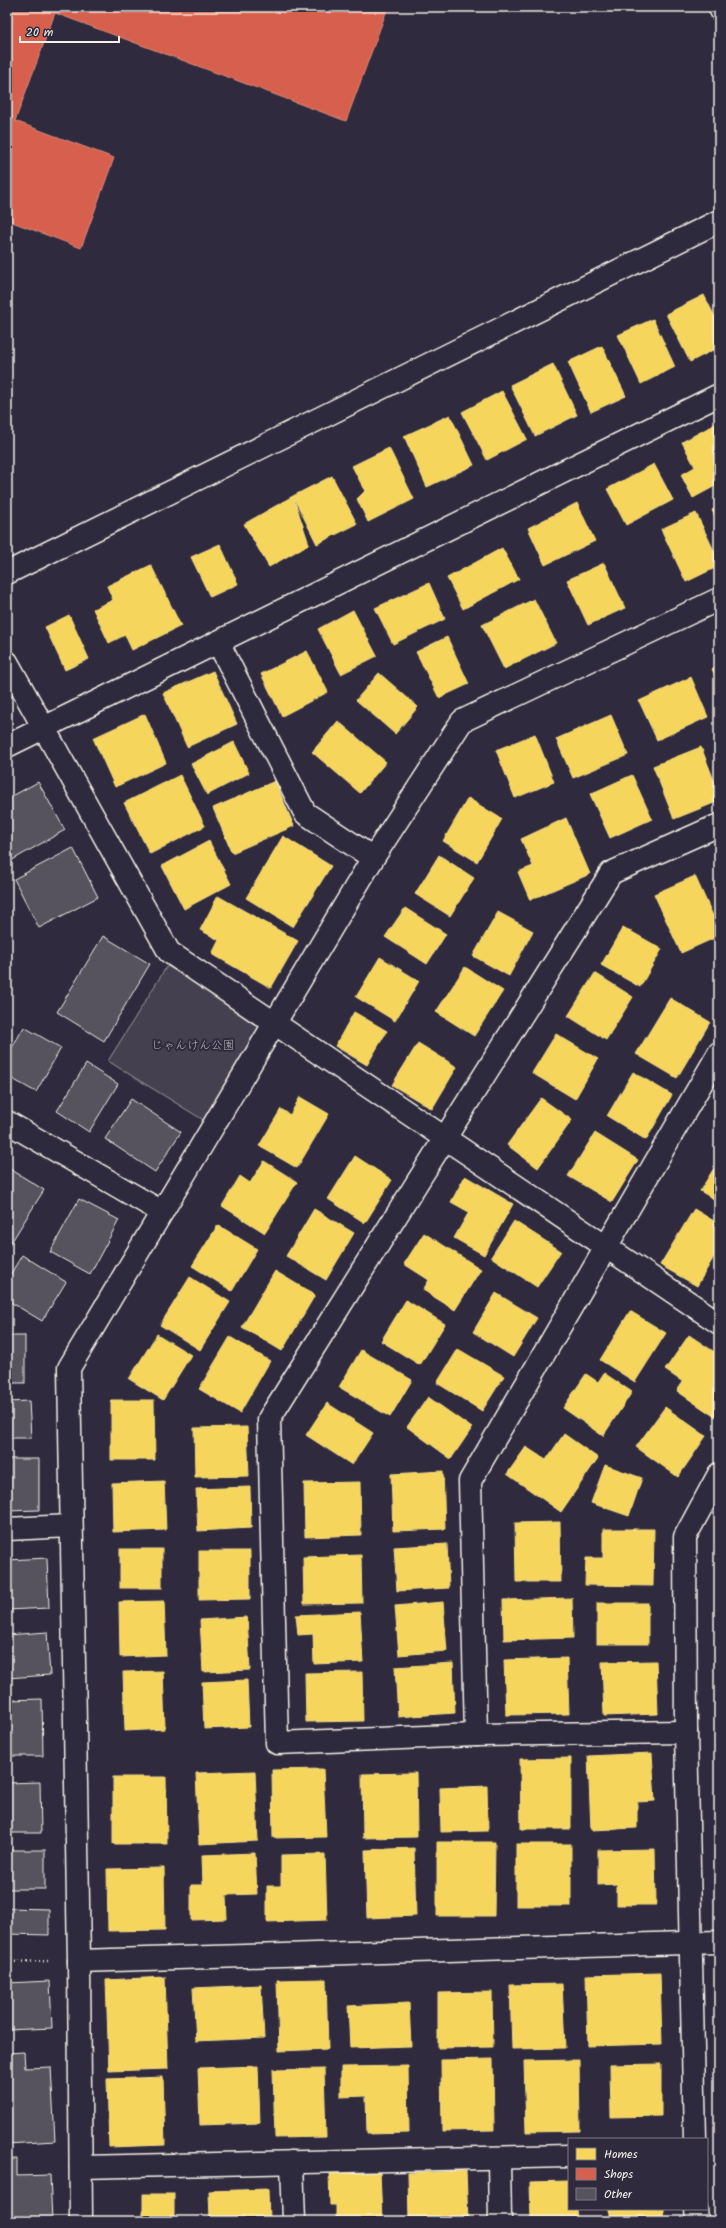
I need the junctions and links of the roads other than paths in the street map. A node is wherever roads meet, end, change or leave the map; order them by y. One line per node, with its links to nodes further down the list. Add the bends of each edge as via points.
1 (716, 7): 2 (lane)
2 (719, 14)
3 (719, 221): 5 (street)
4 (719, 395): 7 (street)
5 (7, 573)
6 (719, 599): 12 (street, via 462,721)
7 (218, 642): 9 (street); 12 (street, via 305,813)
8 (7, 662): 9 (street)
9 (43, 728): 10 (street); 13 (street, via 169,952)
10 (7, 746)
11 (719, 825): 16 (street, via 611,873)
12 (373, 858): 13 (street)
13 (274, 1022): 16 (street); 17 (street)
14 (719, 1053): 18 (street)
15 (7, 1122): 17 (street)
16 (445, 1137): 18 (street); 24 (street, via 269,1419 277,1743)
17 (162, 1212): 21 (street, via 69,1368)
18 (607, 1247): 19 (street); 24 (street, via 470,1481)
19 (719, 1323)
20 (719, 1474): 23 (street, via 685,1537)
21 (71, 1526): 22 (street); 27 (street)
22 (7, 1529)
23 (686, 1732): 24 (street); 26 (street)
24 (476, 1735)
25 (719, 1942): 26 (street)
26 (690, 1943): 27 (street); 28 (street)
27 (79, 1960): 32 (street)
28 (695, 2138)
29 (568, 2156): 30 (street)
30 (498, 2159): 31 (street); 36 (street)
31 (292, 2162): 32 (street); 35 (street)
32 (81, 2167): 34 (street)
33 (696, 2210): 37 (street)
34 (81, 2221)
35 (294, 2221)
36 (500, 2221)
37 (696, 2221)

